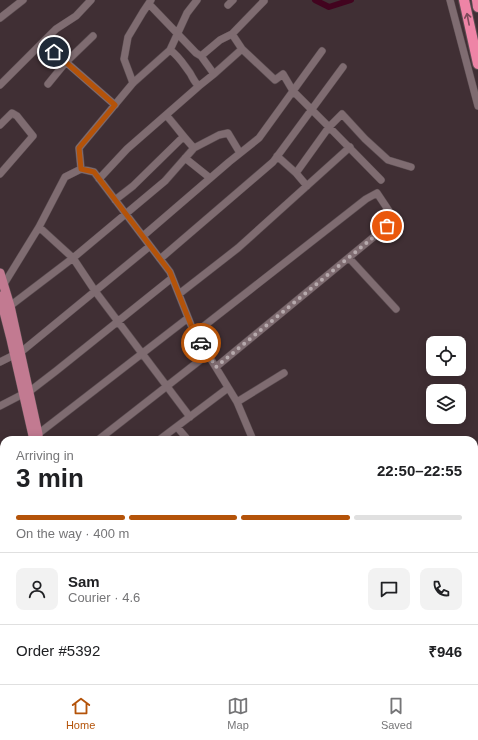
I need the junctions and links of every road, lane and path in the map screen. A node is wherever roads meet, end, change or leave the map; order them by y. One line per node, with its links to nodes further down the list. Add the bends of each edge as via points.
1 (22, 0): 10 (street)
2 (91, 0): 14 (street, via 76,16 56,29)
3 (197, 0): 11 (street, via 187,13)
4 (262, 0): 12 (street, via 264,1)
5 (450, 0): 29 (street)
6 (464, 0): 20 (highway, one-way to 6)
7 (477, 0): 9 (highway)
8 (150, 2): 11 (street); 23 (street, via 128,37 124,59)
9 (478, 7)
10 (0, 18)
11 (178, 34): 16 (street); 18 (street)
12 (232, 34): 15 (street); 18 (street, via 220,40)
13 (93, 36): 19 (street)
14 (43, 42): 19 (street); 25 (street)
15 (242, 49): 22 (street); 27 (street, via 275,80 283,74)
16 (170, 50): 23 (street); 26 (street, via 176,54)
17 (322, 51): 27 (street)
18 (201, 56): 22 (street)
19 (66, 62): 24 (street); 28 (street)
20 (478, 64)
21 (343, 67): 30 (street)
22 (214, 74): 26 (street)
23 (133, 83): 28 (street)
24 (48, 84)
25 (0, 85)
26 (199, 86): 31 (street)
27 (293, 91): 30 (street); 37 (street, via 259,138)
28 (115, 105): 41 (street, via 79,148)
29 (478, 106)
30 (311, 110): 33 (street); 38 (street)
31 (166, 115): 34 (street); 45 (street, via 127,149)
32 (0, 125): 43 (street, via 12,113 33,136)
33 (329, 127): 35 (street); 40 (street, via 342,114 388,160); 42 (street)
34 (183, 137): 36 (street); 48 (street)
35 (350, 147): 46 (street); 47 (street)
36 (194, 148): 37 (street, via 228,132); 39 (street)
37 (240, 153): 44 (street)
38 (277, 156): 42 (street); 55 (street)
39 (185, 158): 44 (street); 49 (street, via 165,181)
40 (411, 167)
41 (81, 169): 45 (street, via 94,172); 50 (street, via 65,177)
42 (296, 173): 47 (street)
43 (0, 174)
44 (210, 178): 51 (street)
45 (99, 179): 48 (street)
46 (381, 180)
47 (307, 186): 60 (street, via 238,248)
48 (115, 200): 49 (street)
49 (125, 213): 51 (street); 53 (street)
50 (39, 227): 53 (street); 58 (street)
51 (143, 236): 52 (street)
52 (150, 246): 55 (street); 59 (street)
53 (72, 258): 59 (street); 62 (street)
54 (349, 258): 63 (street); 66 (street, via 387,226 397,223 377,193); 71 (street)
55 (160, 259): 57 (street)
56 (0, 273): 58 (main road)
57 (172, 278): 60 (street); 65 (street)
58 (4, 284): 62 (main road)
59 (95, 291): 65 (street); 67 (street)
60 (179, 294): 64 (street)
61 (0, 296): 67 (main road)
62 (10, 306): 67 (main road)
63 (396, 309)
64 (188, 318): 66 (street); 68 (street)
65 (119, 321): 68 (street); 75 (street)
66 (195, 333): 69 (street)
67 (17, 354): 70 (street); 75 (main road)
68 (142, 354): 73 (street); 81 (street)
69 (208, 354): 71 (street); 73 (street)
70 (0, 362)
71 (216, 367): 74 (street)
72 (284, 373): 76 (street)
73 (166, 386): 78 (street); 82 (street)
74 (228, 388): 76 (street); 78 (street)
75 (26, 392): 77 (street); 80 (main road)
76 (237, 402): 85 (street)
77 (0, 406)
78 (190, 417): 79 (street)
79 (177, 427): 83 (street); 84 (street)
80 (37, 436)
81 (40, 436)
82 (103, 436)
83 (165, 436)
84 (185, 436)
85 (251, 436)

